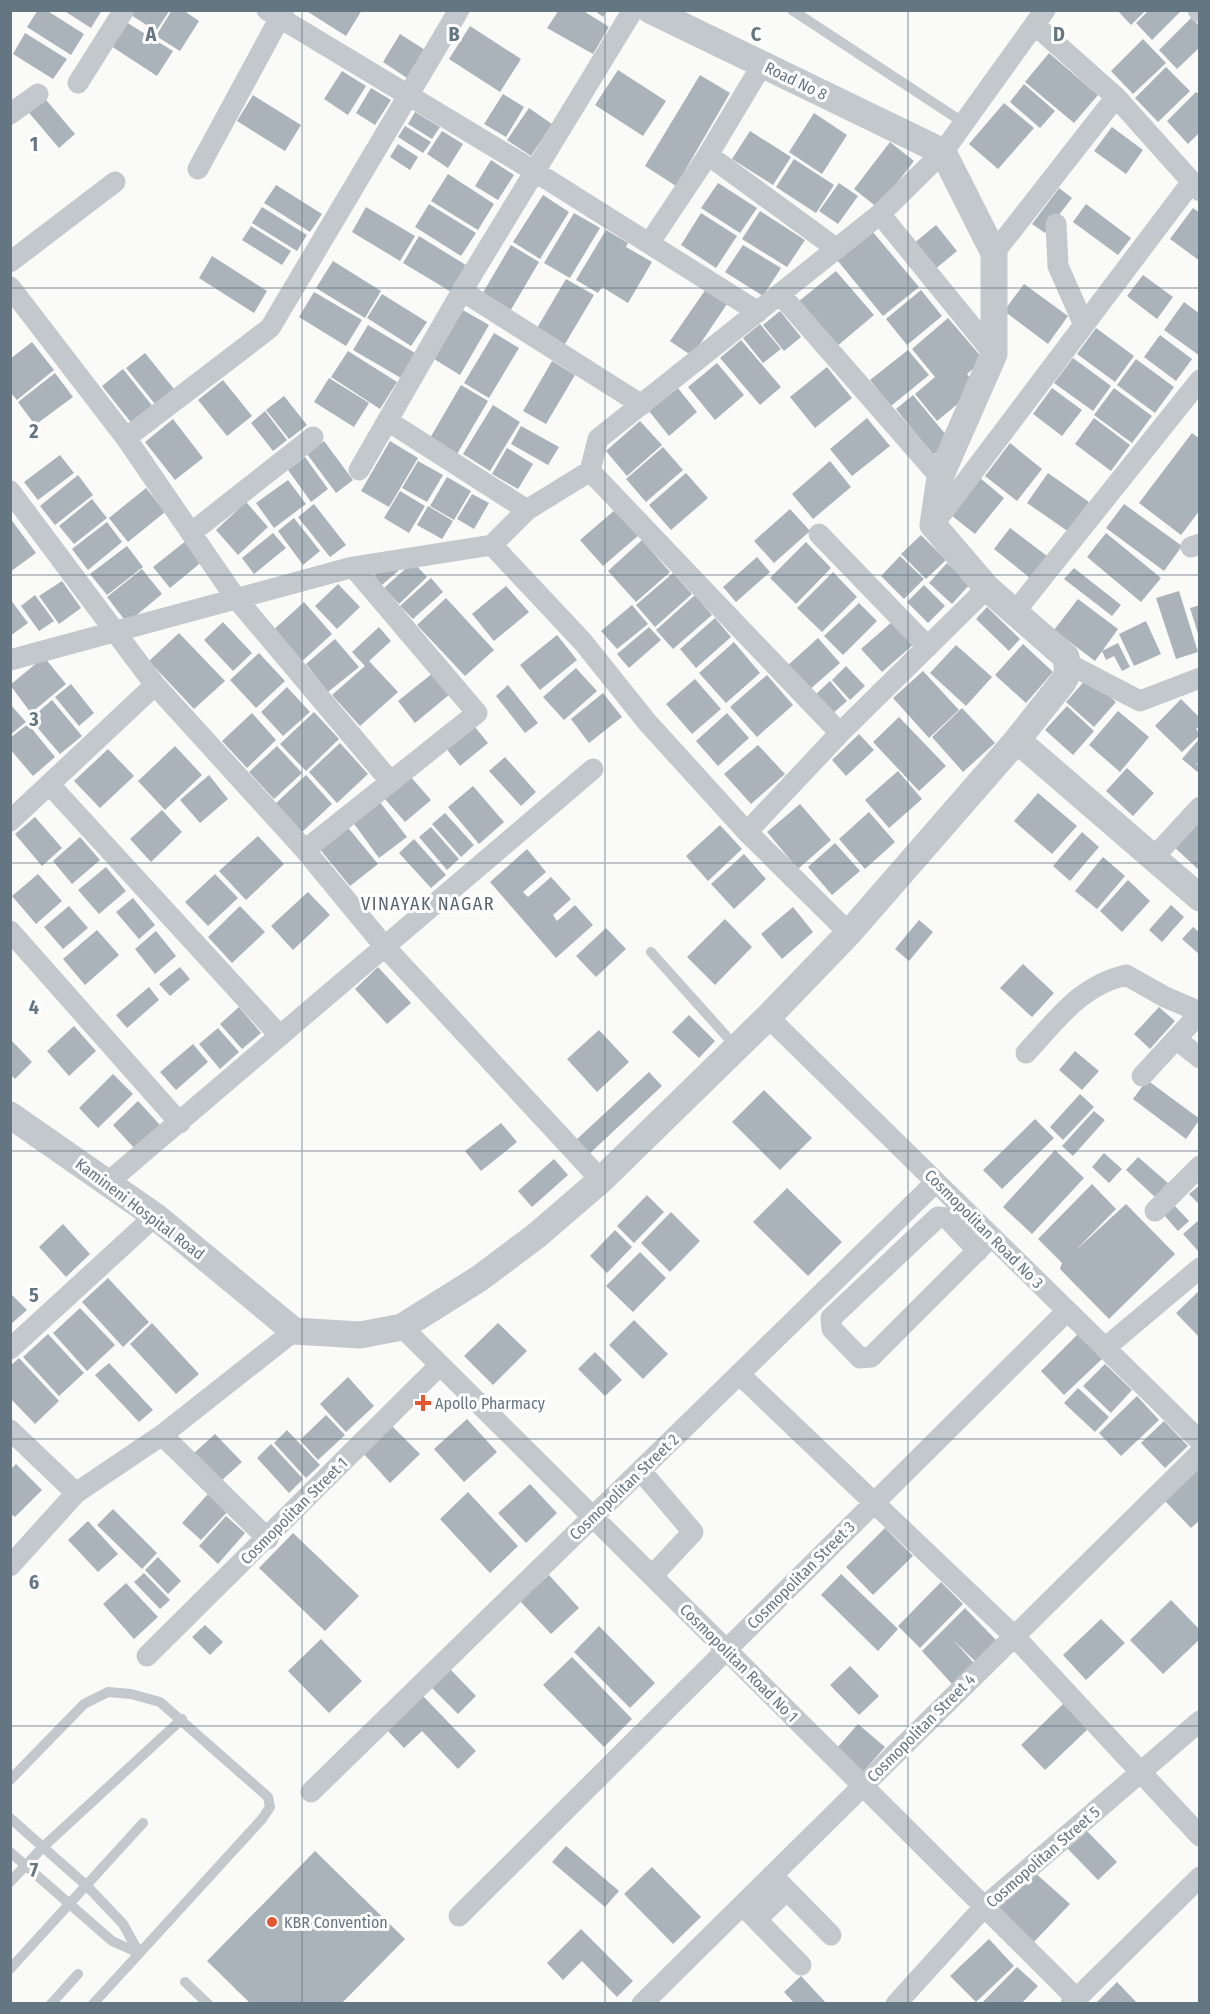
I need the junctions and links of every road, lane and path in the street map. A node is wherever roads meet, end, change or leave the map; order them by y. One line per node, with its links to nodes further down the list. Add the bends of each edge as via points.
1 (124, 10): 9 (street)
2 (459, 10): 11 (street)
3 (633, 10): 18 (street)
4 (650, 10): 8 (street, Road No 8)
5 (792, 10): 14 (lane)
6 (277, 13): 11 (street); 17 (street)
7 (1040, 18): 12 (street); 14 (street)
8 (762, 65): 15 (street, Road No 8); 16 (street)
9 (78, 83)
10 (38, 94): 13 (street)
11 (407, 94): 18 (street); 37 (street, via 270,328)
12 (1116, 97): 20 (street); 25 (street)
13 (10, 114)
14 (964, 123): 15 (street)
15 (943, 153): 21 (street); 25 (street)
16 (708, 155): 23 (street); 24 (street)
17 (198, 169)
18 (534, 171): 23 (street); 28 (street)
19 (116, 182): 26 (street)
20 (1196, 187): 31 (street)
21 (880, 214): 24 (street); 32 (street)
22 (1056, 224): 31 (street, via 1058,266)
23 (650, 242): 30 (street)
24 (837, 249): 29 (street)
25 (994, 253): 32 (street)
26 (10, 262)
27 (10, 287): 37 (street)
28 (462, 291): 34 (street); 35 (street)
29 (781, 295): 30 (street); 40 (street)
30 (758, 312): 34 (street)
31 (1084, 325): 43 (street)
32 (994, 354): 40 (street)
33 (1200, 380): 50 (street)
34 (642, 405): 39 (street, via 598,439)
35 (388, 421): 38 (street); 42 (street)
36 (313, 437): 44 (street)
37 (126, 438): 44 (street)
38 (359, 470)
39 (590, 471): 42 (street); 57 (street)
40 (940, 477): 43 (street)
41 (11, 493): 51 (street)
42 (527, 510): 46 (street)
43 (933, 525): 48 (street)
44 (191, 533): 49 (street)
45 (819, 534): 52 (street)
46 (492, 545): 47 (street); 64 (street, via 583,642 647,722)
47 (353, 567): 49 (street); 60 (street, via 477,713)
48 (987, 588): 50 (street); 52 (street)
49 (235, 597): 51 (street); 60 (street)
50 (1014, 613): 54 (street, via 1059,648)
51 (116, 631): 53 (street); 56 (street)
52 (928, 647): 57 (street)
53 (10, 660)
54 (1069, 664): 55 (street, via 1140,701); 58 (street, via 1063,682)
55 (1200, 678)
56 (154, 685): 61 (street); 65 (street)
57 (840, 733): 64 (street)
58 (1017, 740): 66 (street); 69 (street)
59 (593, 769): 70 (street)
60 (390, 781): 65 (street)
61 (50, 785): 63 (street); 74 (street)
62 (1200, 807): 66 (street)
63 (10, 821)
64 (747, 832): 69 (street)
65 (305, 850): 70 (street)
66 (1153, 858): 67 (street)
67 (1200, 898)
68 (10, 931): 81 (street)
69 (849, 933): 73 (street)
70 (385, 946): 74 (street); 83 (street)
71 (651, 952): 76 (lane)
72 (1200, 1012): 75 (street); 77 (street, via 1126,975 1105,980 1080,995)
73 (768, 1017): 76 (street); 84 (street, Cosmopolitan Road No 3)
74 (280, 1036): 81 (street)
75 (1176, 1039): 78 (street); 79 (street)
76 (737, 1048): 83 (street)
77 (1026, 1053)
78 (1200, 1058)
79 (1142, 1076)
80 (13, 1119): 85 (street, Kamineni Hospital Road)
81 (180, 1123): 85 (street)
82 (1200, 1166): 86 (street)
83 (601, 1180): 91 (street, via 489,1271)
84 (936, 1182): 88 (street, Cosmopolitan Road No 3); 96 (street, Cosmopolitan Street 2)
85 (106, 1184): 87 (street, Kamineni Hospital Road)
86 (1155, 1211)
87 (155, 1216): 92 (street, Kamineni Hospital Road); 93 (street)
88 (985, 1244): 88 (street, via 871,1357 860,1358 832,1329 831,1318 938,1217 947,1218); 90 (street, Cosmopolitan Road No 3)
89 (1200, 1268): 94 (street)
90 (1067, 1311): 94 (street, Cosmopolitan Road No 3); 103 (street, Cosmopolitan Street 3)
91 (402, 1327): 92 (street, via 360,1335); 95 (street, Cosmopolitan Road No 1)
92 (294, 1330): 98 (street)
93 (10, 1348)
94 (1105, 1348): 99 (street, Cosmopolitan Road No 3)
95 (440, 1365): 104 (street, Cosmopolitan Road No 1); 105 (street, Cosmopolitan Street 1)
96 (739, 1374): 101 (street, Cosmopolitan Street 2); 103 (street)
97 (10, 1430): 102 (street)
98 (162, 1435): 102 (street); 105 (street)
99 (1200, 1441)
100 (1200, 1453): 108 (street, Cosmopolitan Street 4)
101 (641, 1471): 104 (street, Cosmopolitan Street 2); 107 (street, via 693,1532)
102 (76, 1493): 106 (street)
103 (874, 1503): 108 (street); 109 (street, Cosmopolitan Street 3)
104 (593, 1517): 107 (street, Cosmopolitan Road No 1); 116 (street, Cosmopolitan Street 2)
105 (268, 1539): 110 (street, Cosmopolitan Street 1)
106 (10, 1566)
107 (652, 1576): 109 (street, Cosmopolitan Road No 1)
108 (1014, 1636): 113 (street); 115 (street, Cosmopolitan Street 4)
109 (726, 1650): 115 (street, Cosmopolitan Road No 1); 130 (street, Cosmopolitan Street 3)
110 (147, 1656)
111 (182, 1719): 114 (lane, via 160,1702 108,1692 84,1704); 120 (lane); 132 (lane, via 268,1797 270,1807)
112 (1200, 1721): 113 (street, Cosmopolitan Street 5)
113 (1141, 1773): 119 (street); 128 (street, Cosmopolitan Street 5)
114 (10, 1779)
115 (862, 1786): 125 (street, Cosmopolitan Street 4); 128 (street, Cosmopolitan Road No 1)
116 (311, 1792)
117 (10, 1818): 120 (lane)
118 (143, 1823): 126 (lane)
119 (1200, 1836)
120 (43, 1847): 122 (lane); 126 (lane)
121 (10, 1852): 122 (lane)
122 (26, 1865): 124 (lane); 127 (lane)
123 (1200, 1877): 137 (street)
124 (10, 1882)
125 (779, 1882): 129 (street, Cosmopolitan Street 4); 131 (street)
126 (87, 1886): 127 (lane); 132 (lane, via 123,1924)
127 (69, 1905): 132 (lane, via 112,1941); 134 (lane)
128 (984, 1907): 137 (street, Cosmopolitan Road No 1); 142 (street, Cosmopolitan Street 5)
129 (749, 1912): 133 (street); 141 (street, Cosmopolitan Street 4)
130 (459, 1916)
131 (831, 1935)
132 (140, 1953): 139 (lane)
133 (801, 1965)
134 (10, 1969)
135 (78, 1974): 138 (lane)
136 (185, 1982): 140 (lane)
137 (1073, 2001)
138 (51, 2004)
139 (93, 2004)
140 (208, 2004)
141 (642, 2004)
142 (896, 2004)

